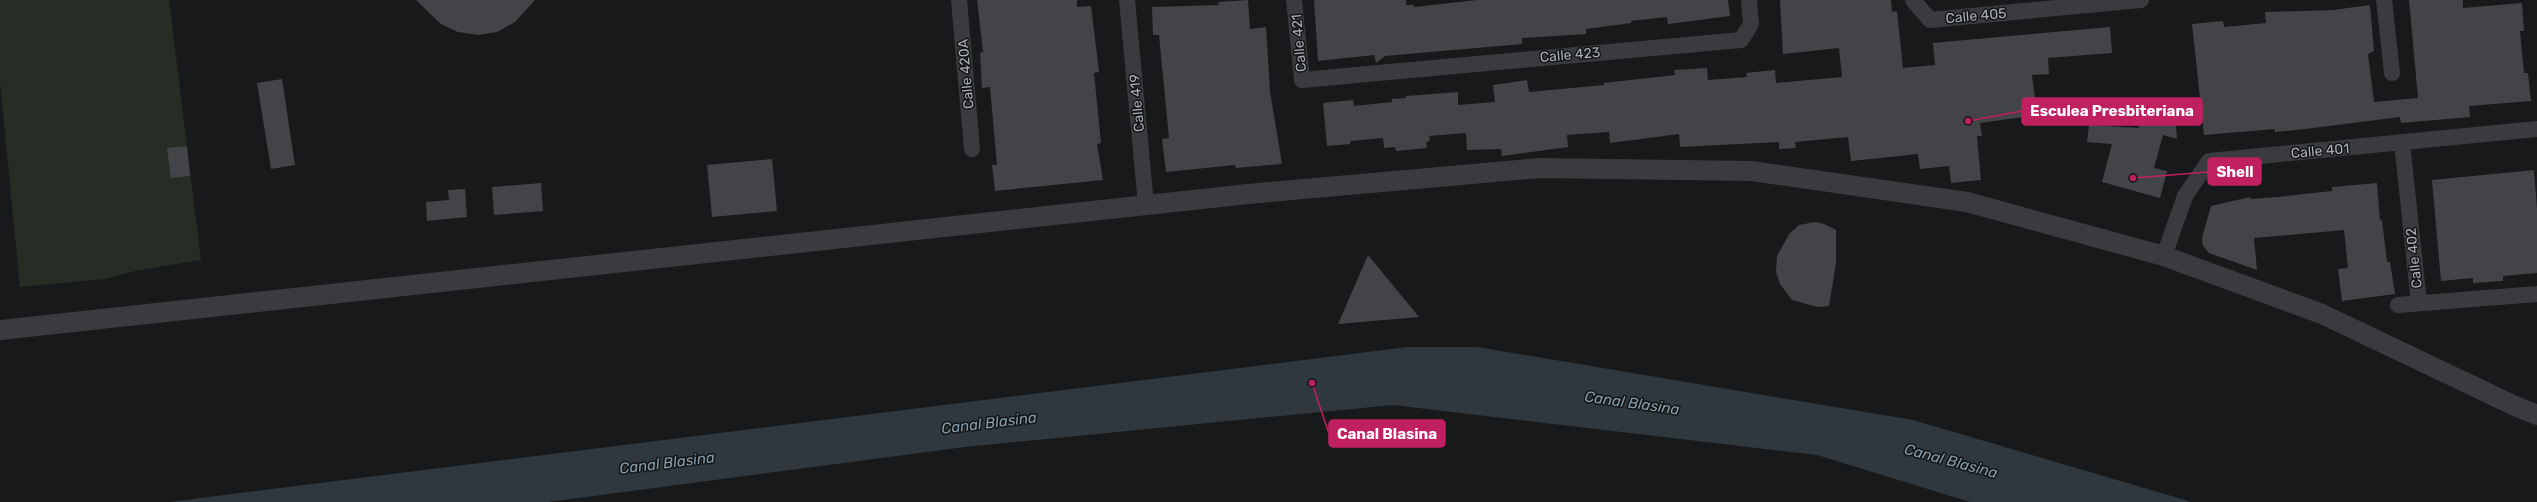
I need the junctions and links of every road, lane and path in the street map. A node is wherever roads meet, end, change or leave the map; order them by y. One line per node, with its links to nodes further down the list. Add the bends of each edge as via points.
1 (959, 0): 12 (street, Calle 420A)
2 (1127, 0): 13 (street, Calle 419)
3 (1294, 0): 8 (street, Calle 421, via 1302,80)
4 (1749, 0): 8 (street, Calle 423, via 1751,24 1741,40)
5 (1913, 0): 6 (street, Calle 405, via 1930,20)
6 (2141, 0)
7 (2384, 0): 9 (street)
8 (1379, 72)
9 (2392, 73)
10 (2537, 129): 11 (street, Calle 401)
11 (2402, 143): 14 (street, Calle 401, via 2209,161 2185,196); 16 (street, Calle 402)
12 (972, 149)
13 (1146, 205): 14 (street, via 1540,168 1752,172 1967,202); 18 (street)
14 (2164, 256): 19 (street, via 2322,314)
15 (2537, 294): 16 (street, Calle 402)
16 (2419, 303): 17 (street)
17 (2398, 305)
18 (0, 330)
19 (2537, 415)

